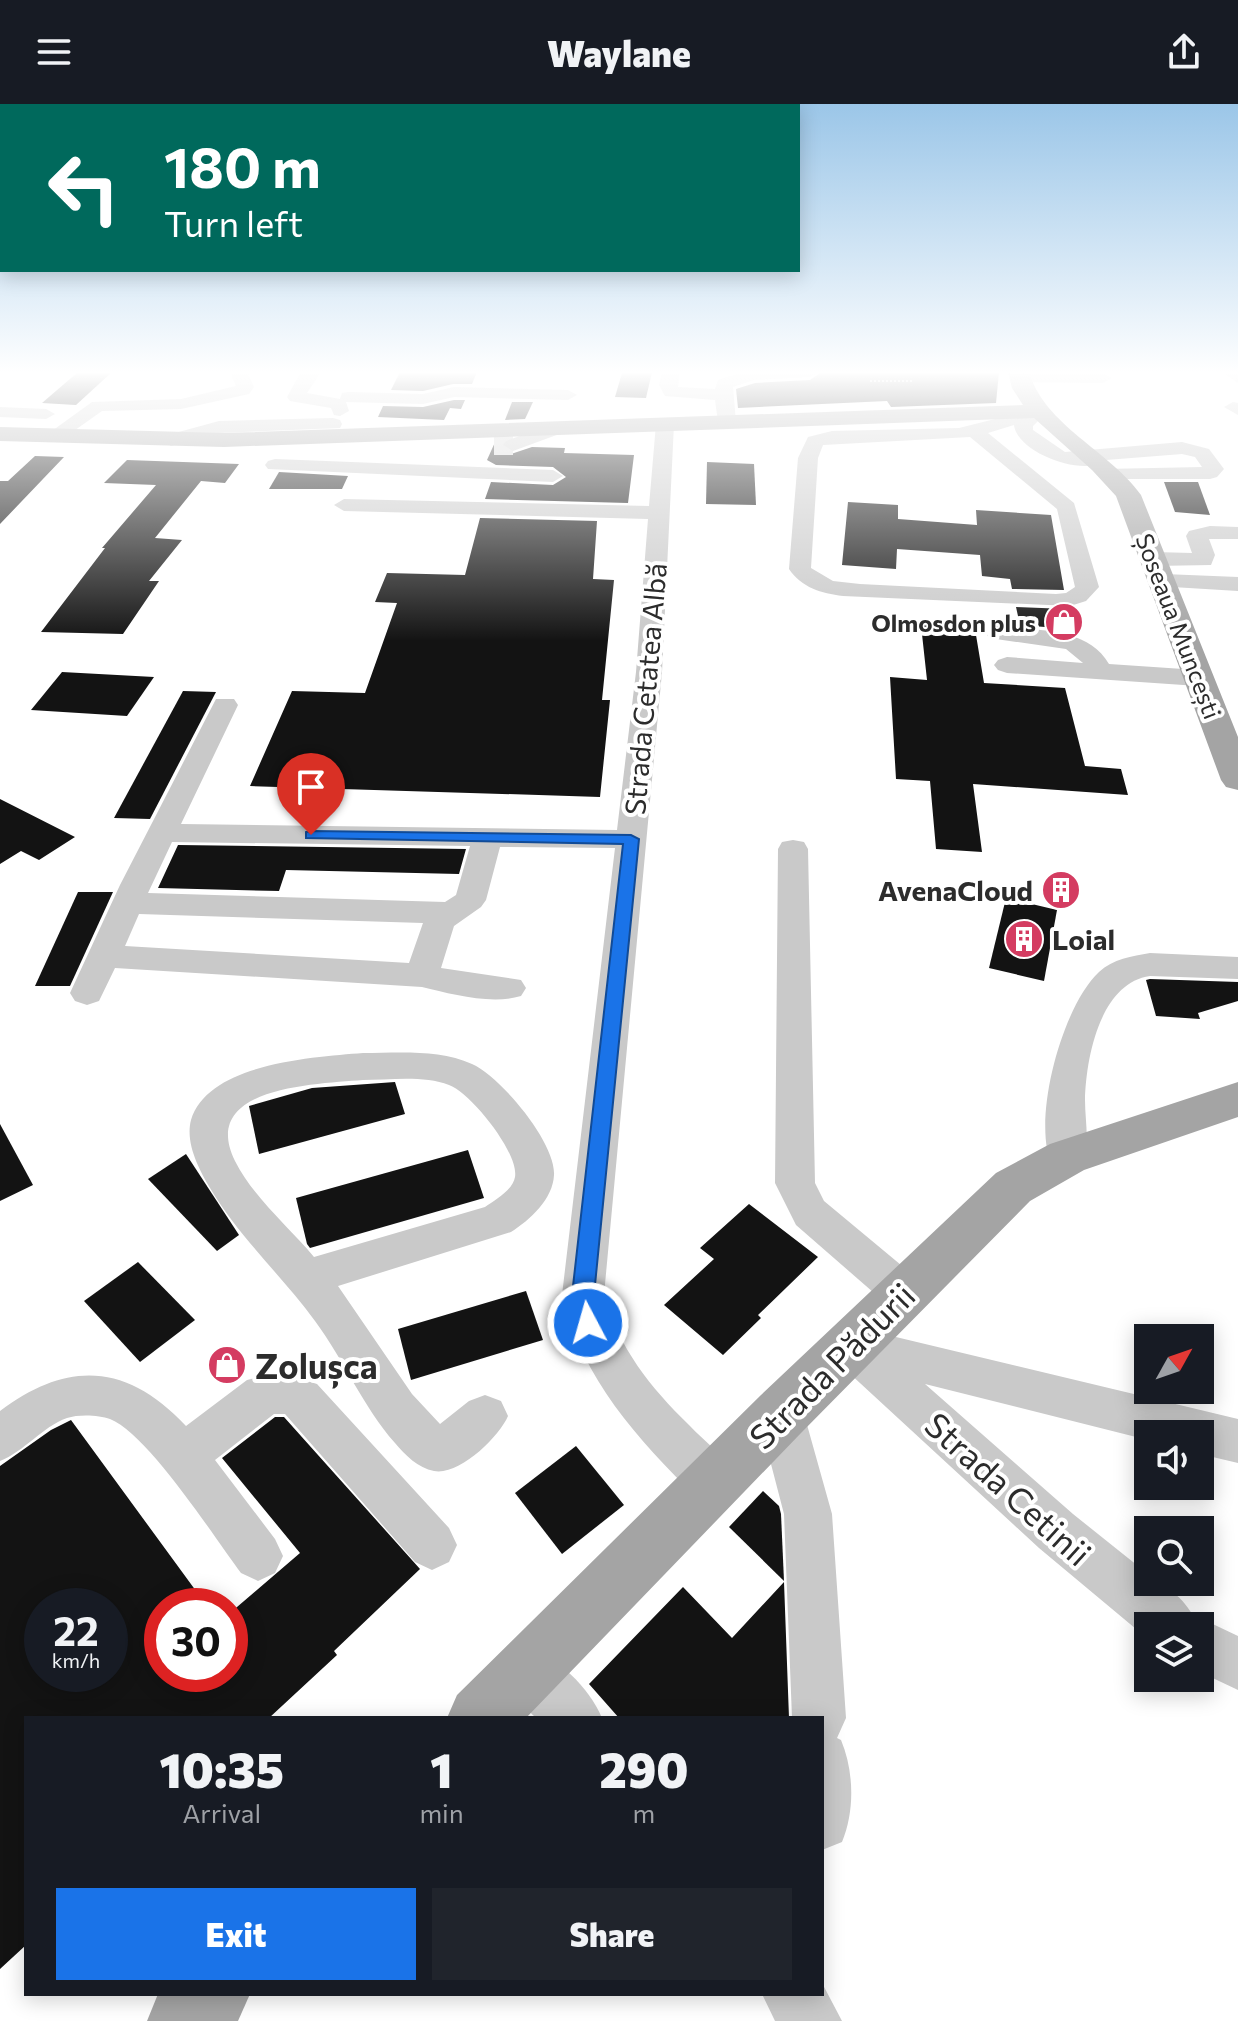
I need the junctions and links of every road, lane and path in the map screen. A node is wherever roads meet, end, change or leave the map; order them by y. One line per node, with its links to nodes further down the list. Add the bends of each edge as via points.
1 (276, 461): 7 (street, via 270,480)
2 (662, 461): 8 (street, Strada Cetatea Albă)
3 (808, 461): 4 (street, via 800,569 805,576 832,588 860,591 1073,599 1087,587 1067,507)
4 (1011, 461)
5 (1099, 461): 10 (main road, Șoseaua Muncești, via 1128,495)
6 (553, 476): 7 (street, via 465,475 454,488)
7 (364, 477): 8 (street, via 337,513)
8 (659, 513): 20 (street, Strada Cetatea Albă)
9 (1238, 533): 10 (street, via 1197,536 1203,560)
10 (1157, 570): 11 (street); 15 (main road, Șoseaua Muncești)
11 (1238, 584)
12 (998, 633): 14 (street, via 1073,643 1091,654)
13 (1007, 665): 14 (street)
14 (1101, 672): 15 (street)
15 (1198, 678): 17 (main road, Șoseaua Muncești)
16 (225, 705): 18 (street)
17 (1238, 780)
18 (163, 833): 19 (street); 22 (street)
19 (488, 837): 20 (street); 23 (street, via 470,900)
20 (631, 839): 32 (street, Strada Cetatea Albă)
21 (793, 849): 34 (street, via 795,1183 810,1213)
22 (128, 903): 23 (street); 24 (street)
23 (448, 913): 25 (street, via 440,921)
24 (104, 956): 25 (street); 28 (street)
25 (422, 975): 27 (street)
26 (1238, 977): 30 (street, via 1143,966 1108,980 1097,995 1074,1057 1067,1092)
27 (509, 988)
28 (87, 993)
29 (1238, 1099): 30 (main road, Strada Pădurii)
30 (1067, 1157): 34 (main road, Strada Pădurii, via 1013,1187)
31 (535, 1176): 32 (street); 33 (street, via 516,1208 497,1220); 33 (street, via 531,1156 501,1112 460,1073 373,1064 238,1089 210,1118 220,1173)
32 (595, 1182): 41 (street, Strada Cetatea Albă, via 583,1295 588,1323 604,1359 628,1391)
33 (305, 1278): 37 (street, via 393,1403 430,1446 446,1448)
34 (904, 1293): 35 (main road, Strada Pădurii)
35 (850, 1346): 36 (main road, Strada Pădurii); 39 (street); 44 (street, Strada Cetinii)
36 (781, 1414): 41 (main road, Strada Pădurii); 50 (street, via 808,1514)
37 (485, 1416)
38 (0, 1439): 40 (street, via 47,1405 87,1395 123,1402 140,1412)
39 (1238, 1441)
40 (181, 1458): 42 (street, via 263,1395 291,1393); 43 (street)
41 (714, 1482): 47 (main road, Strada Pădurii)
42 (432, 1545)
43 (258, 1556)
44 (1153, 1612)
45 (1214, 1651): 46 (street)
46 (1238, 1664)
47 (526, 1671): 48 (main road, Strada Pădurii); 49 (street)
48 (482, 1716)
49 (573, 1716)
50 (819, 1716)
51 (210, 1996): 53 (main road)
52 (794, 1996): 54 (street)
53 (185, 2021)
54 (811, 2021)

